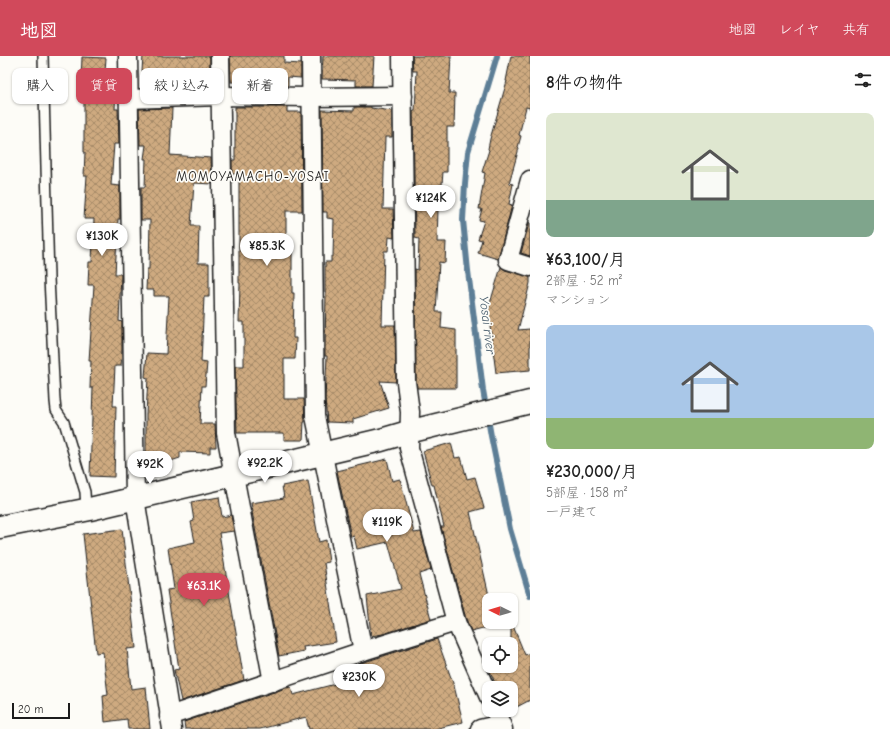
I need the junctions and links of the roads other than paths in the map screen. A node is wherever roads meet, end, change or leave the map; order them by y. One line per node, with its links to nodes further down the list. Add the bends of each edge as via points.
1 (43, 56): 21 (lane, via 55,401 85,492)
2 (128, 56): 6 (street)
3 (220, 56): 7 (street)
4 (311, 56): 10 (street)
5 (402, 56): 9 (street)
6 (128, 68)
7 (220, 68)
8 (224, 96): 10 (street)
9 (403, 96): 10 (street); 17 (street, via 406,382 410,412)
10 (311, 97): 18 (street, via 315,416)
11 (128, 104): 20 (street)
12 (220, 104): 19 (street, via 226,433)
13 (530, 180): 14 (street)
14 (527, 200): 15 (street, via 508,260)
15 (530, 267)
16 (530, 402): 17 (street)
17 (408, 432): 18 (street); 23 (street, via 409,448)
18 (323, 453): 19 (street); 24 (street)
19 (234, 474): 20 (street); 26 (street)
20 (135, 498): 21 (street); 28 (street)
21 (86, 509): 22 (street)
22 (0, 527)
23 (456, 622): 24 (street); 25 (street)
24 (363, 651): 26 (street)
25 (482, 681)
26 (273, 682): 28 (street)
27 (500, 721): 29 (street)
28 (171, 722)
29 (480, 729)

